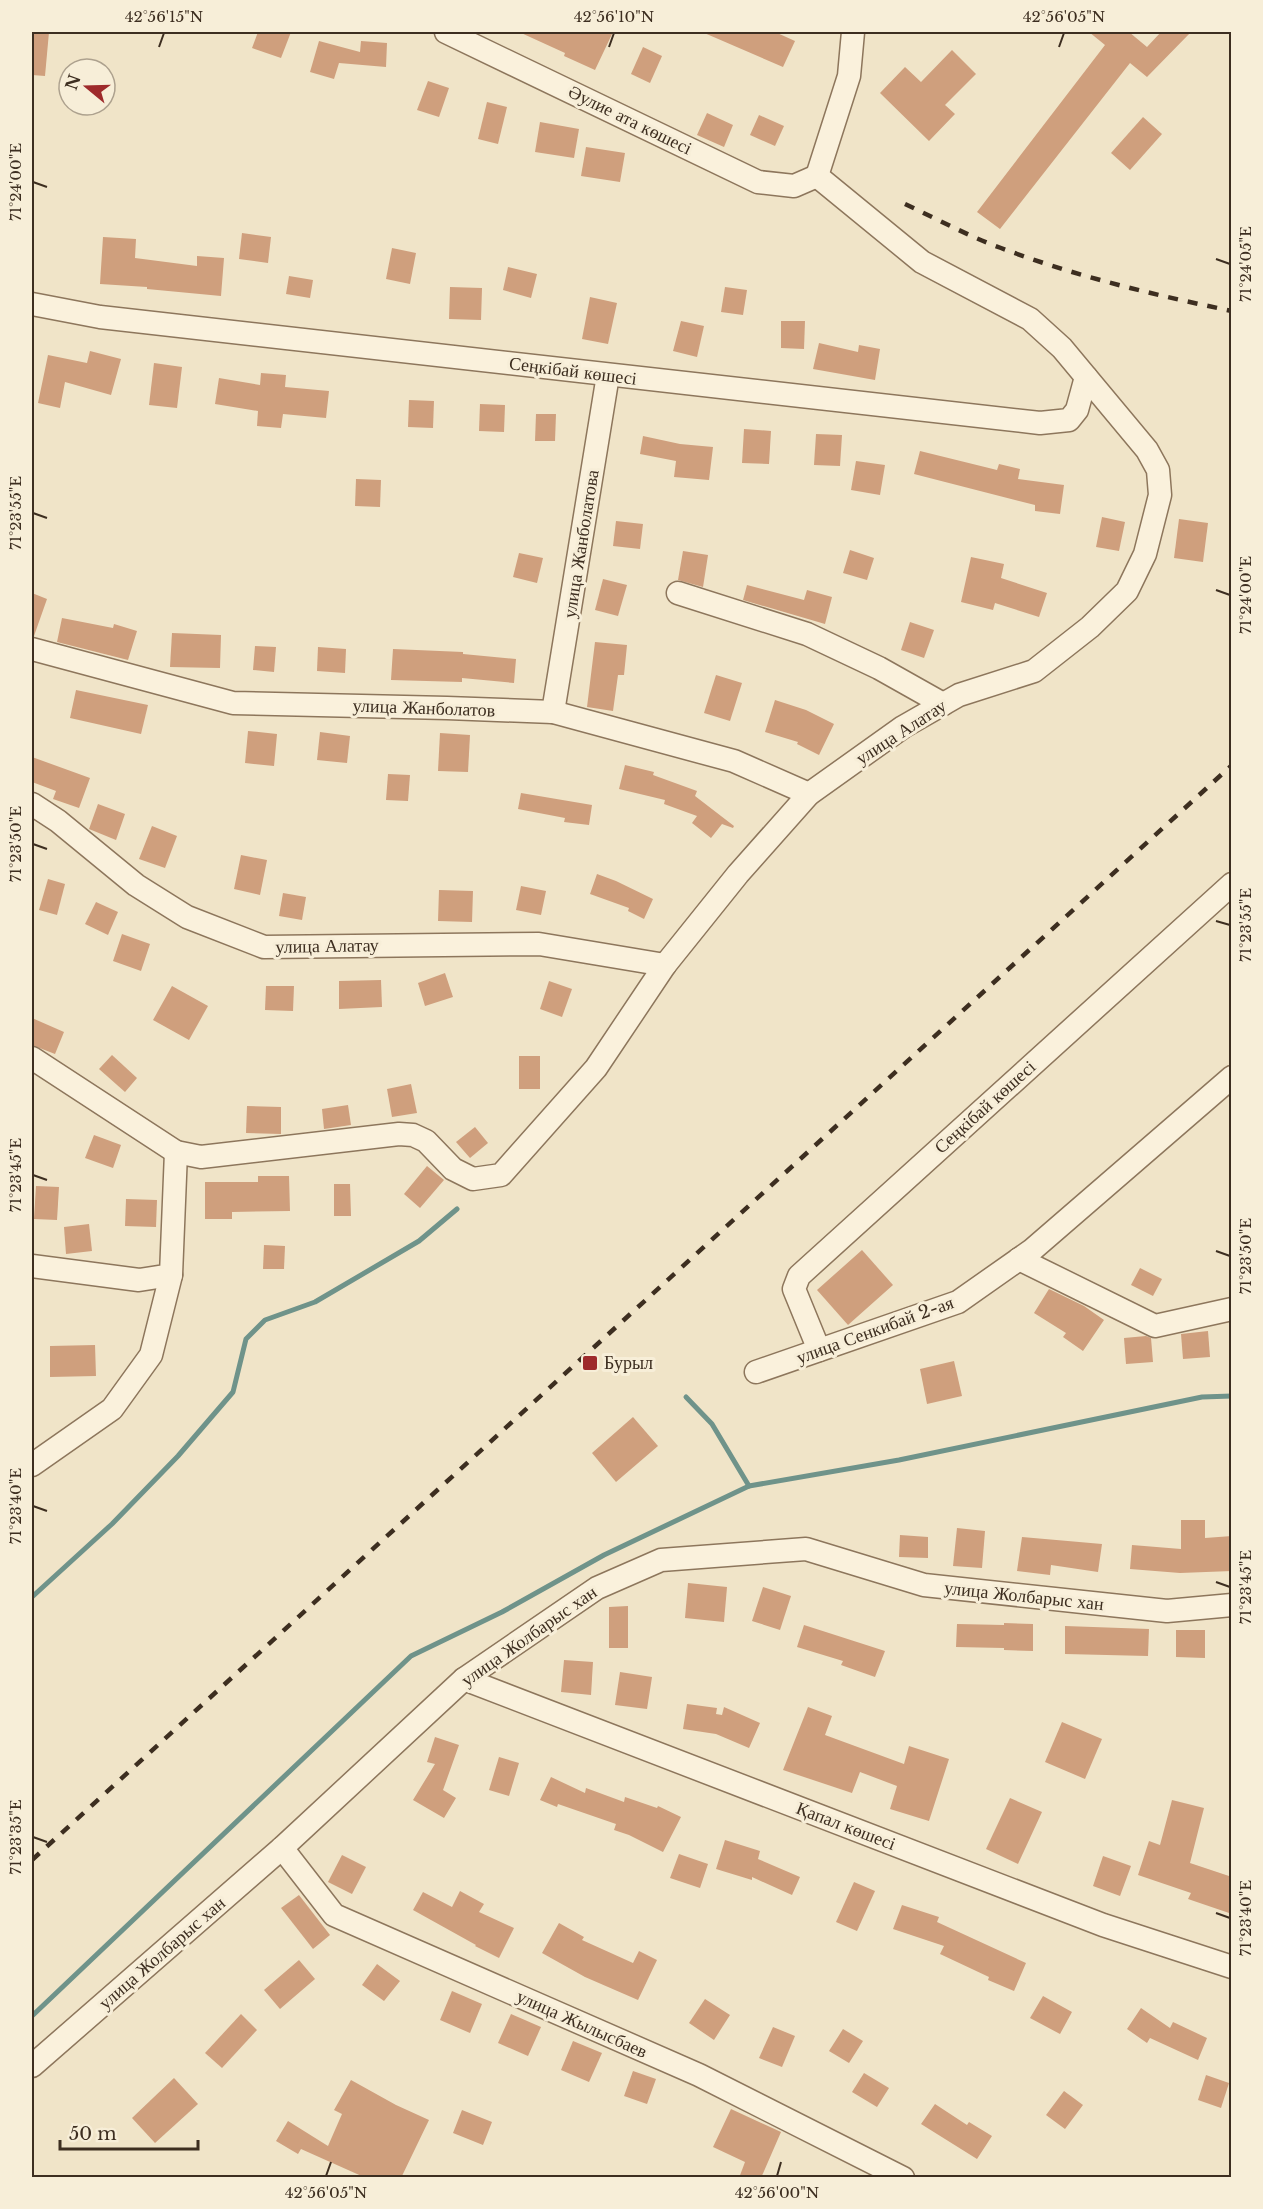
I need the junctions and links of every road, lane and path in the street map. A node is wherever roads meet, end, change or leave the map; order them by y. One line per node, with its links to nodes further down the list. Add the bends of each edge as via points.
1 (446, 32): 3 (street, Әулие ата көшесі, via 758,182 794,186)
2 (853, 32): 3 (street, via 849,76)
3 (817, 176): 6 (street, улица Алатау, via 922,262 1030,319)
4 (32, 304): 5 (street, Сеңкібай көшесі, via 100,317)
5 (608, 375): 6 (street, Сеңкібай көшесі, via 1040,423 1069,420 1077,410); 10 (street, улица Жанболатова)
6 (1086, 377): 9 (street, улица Алатау, via 1147,450 1158,470 1160,495 1145,554 1127,591 1090,627 1034,671)
7 (678, 593): 9 (street, via 807,634)
8 (32, 649): 10 (street, улица Жанболатов, via 233,703)
9 (943, 704): 11 (street, улица Алатау, via 903,726)
10 (554, 712): 11 (street, улица Жанболатов, via 734,761)
11 (809, 794): 14 (street, улица Алатау)
12 (32, 804): 14 (street, улица Алатау, via 136,885 187,917 264,947 539,944)
13 (1232, 884): 22 (street, Сеңкібай көшесі, via 799,1276 794,1289)
14 (664, 965): 17 (street, улица Алатау, via 596,1068 501,1175 472,1179 453,1169 426,1141 399,1134 201,1157)
15 (32, 1058): 17 (street)
16 (1232, 1077): 18 (street, улица Сенкибай 2-ая)
17 (176, 1152): 20 (street)
18 (1019, 1259): 21 (street, via 1155,1326); 22 (street, улица Сенкибай 2-ая, via 958,1302)
19 (32, 1266): 20 (street, via 139,1280)
20 (171, 1275): 24 (street, via 152,1355 112,1409)
21 (1232, 1309)
22 (819, 1350): 23 (street, улица Сенкибай 2-ая)
23 (756, 1372)
24 (32, 1465)
25 (1232, 1605): 26 (street, улица Жолбарыс хан, via 1167,1611 924,1585 807,1549 661,1560 597,1588)
26 (464, 1680): 27 (street, улица Жолбарыс хан); 28 (street, Қапал көшесі, via 1103,1925)
27 (282, 1848): 29 (street, улица Жолбарыс хан); 30 (street, улица Жылысбаев, via 334,1915 699,2075)
28 (1232, 1967)
29 (32, 2066)
30 (903, 2178)

